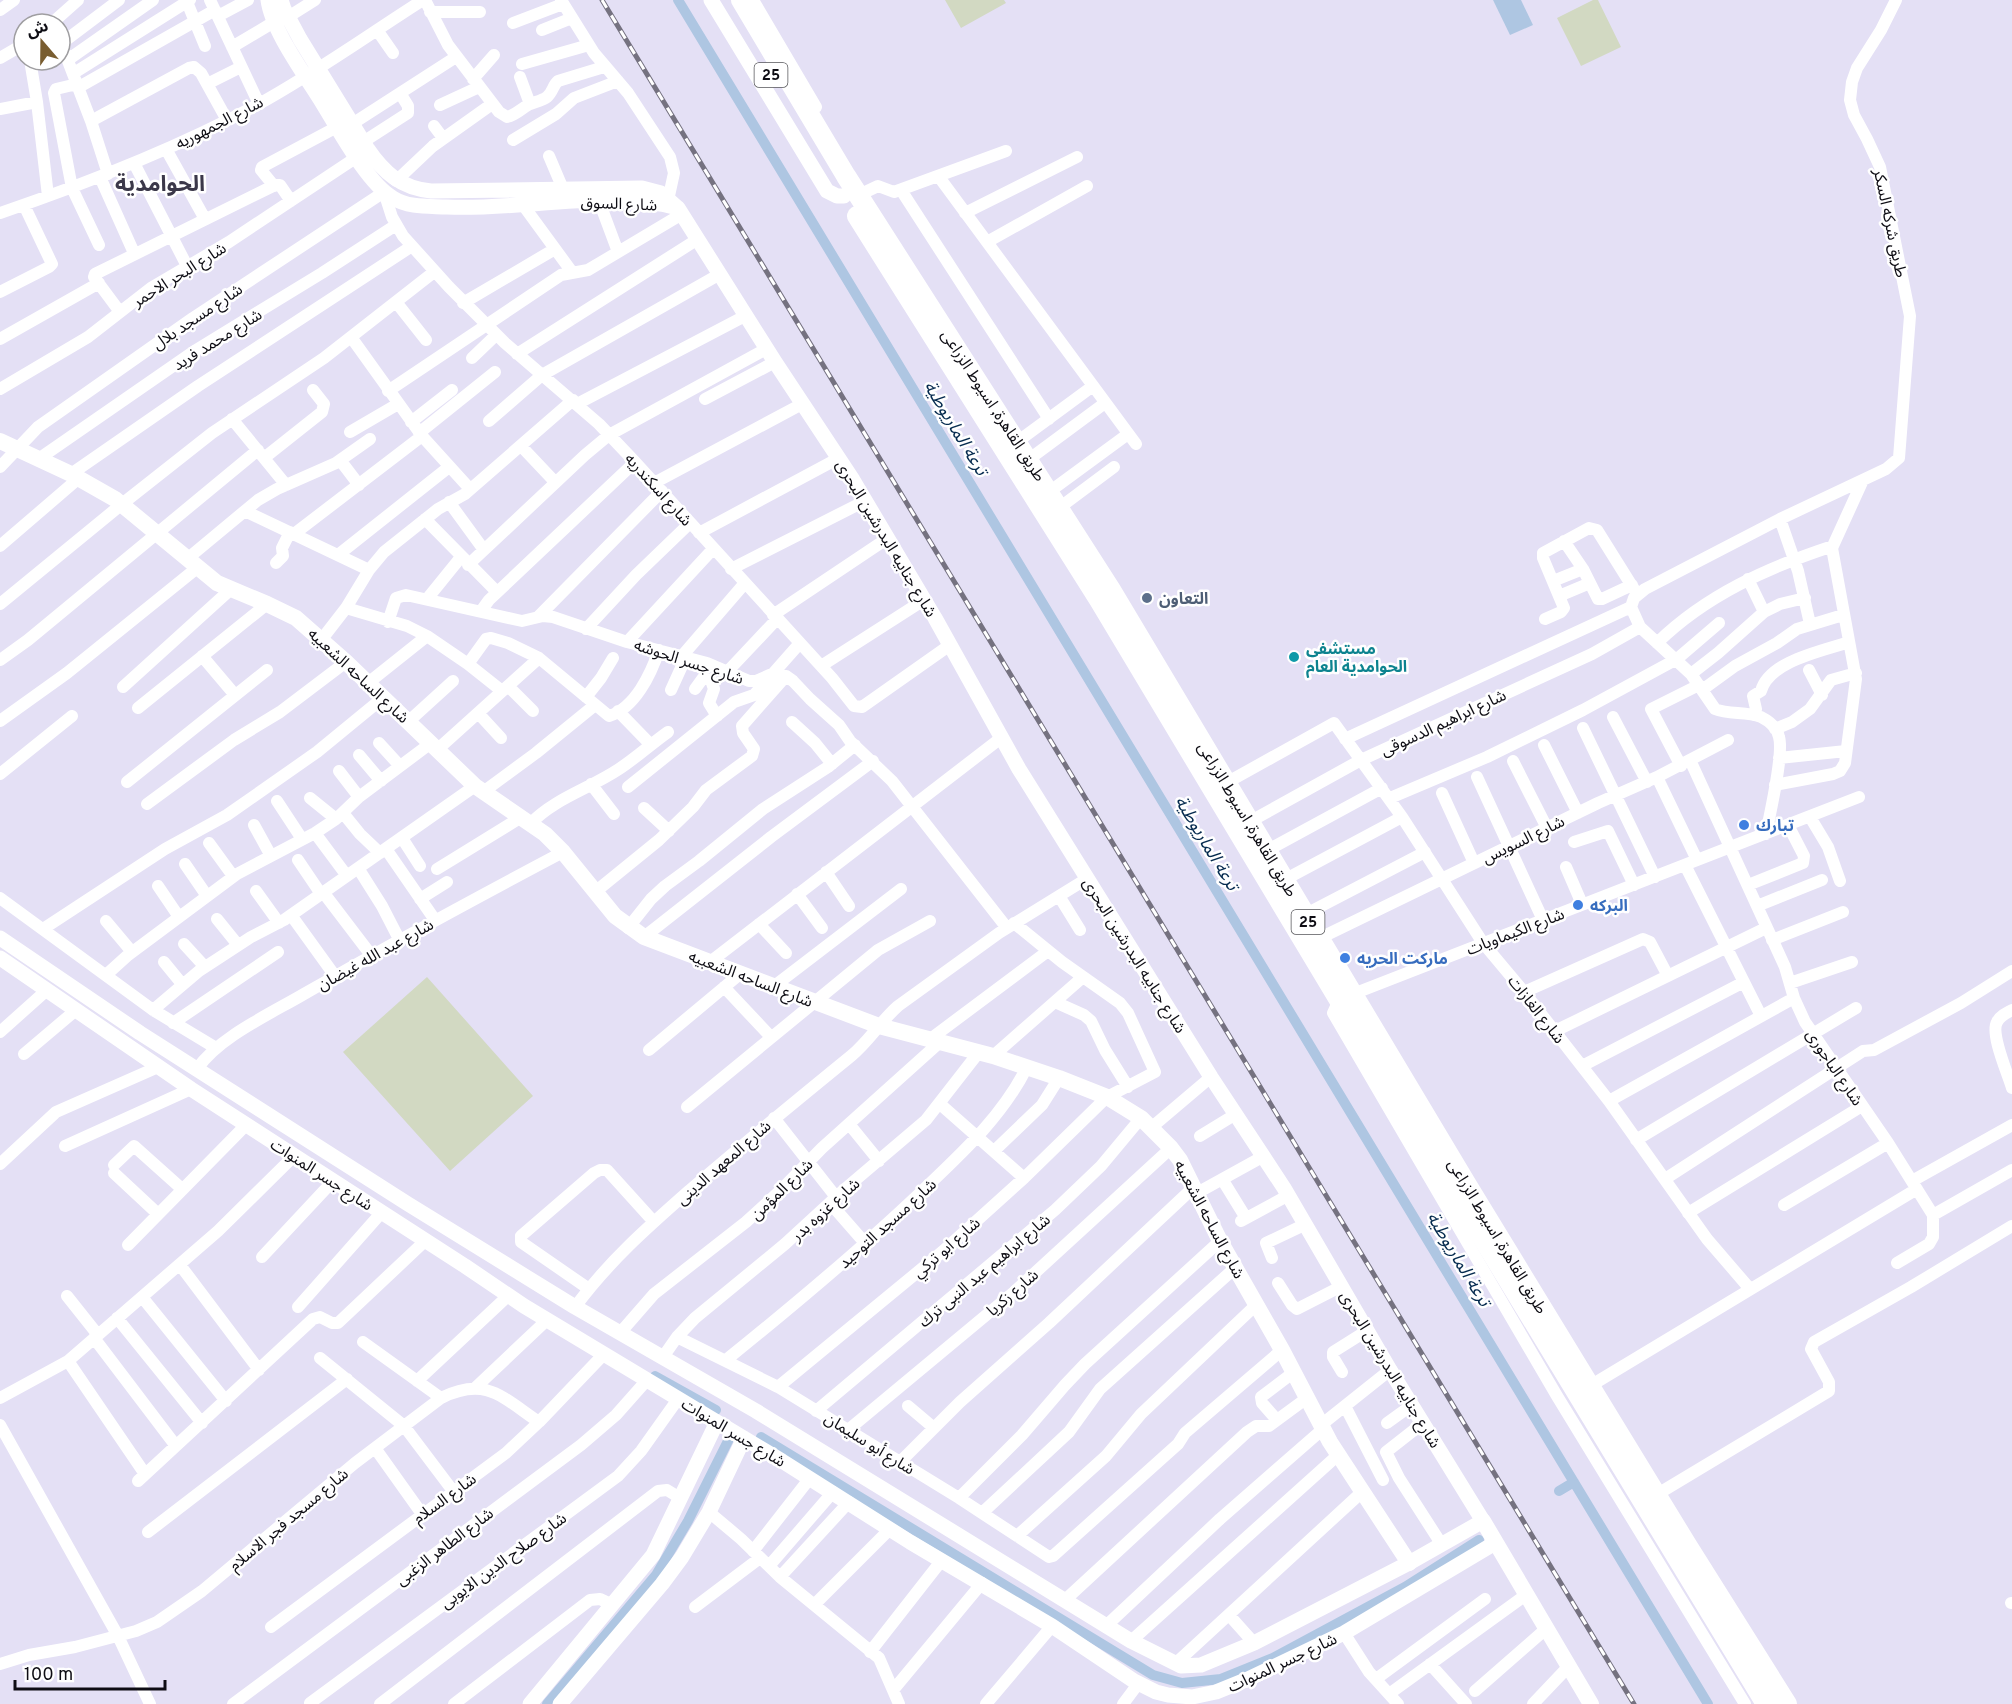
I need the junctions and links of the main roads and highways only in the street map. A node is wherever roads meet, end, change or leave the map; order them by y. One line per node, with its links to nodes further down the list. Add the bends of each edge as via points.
1 (727, 0): 3 (highway, طريق القاهرة, اسيوط الزراعى / 25)
2 (741, 0): 3 (highway, طريق القاهرة, اسيوط الزراعى / 25)
3 (820, 147): 4 (highway, طريق القاهرة, اسيوط الزراعى / 25)
4 (850, 189): 6 (highway, طريق القاهرة, اسيوط الزراعى / 25); 6 (highway, طريق القاهرة, اسيوط الزراعى / 25, via 1054,500 1284,880)
5 (0, 441): 8 (main road, شارع الساحه الشعبيه, via 75,476 122,504 210,578 230,590 293,616 479,789 545,834 615,916 644,938 879,1026 1059,1078 1107,1098 1147,1122 1171,1148 1196,1190 1322,1427)
6 (1346, 997): 10 (highway, طريق القاهرة, اسيوط الزراعى / 25); 11 (highway, طريق القاهرة, اسيوط الزراعى / 25)
7 (1483, 1521): 9 (main road, شارع جنابيه البدرشين البحرى)
8 (1409, 1563)
9 (1591, 1704)
10 (1766, 1704)
11 (1786, 1704)

